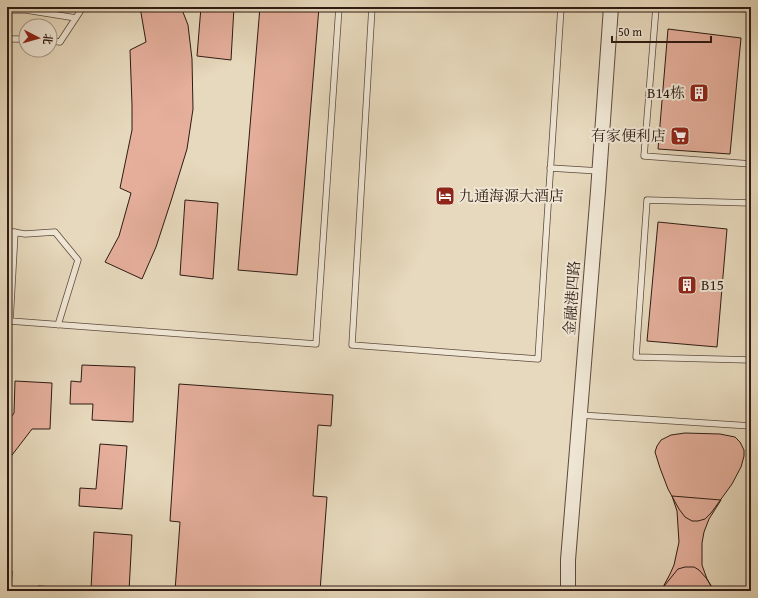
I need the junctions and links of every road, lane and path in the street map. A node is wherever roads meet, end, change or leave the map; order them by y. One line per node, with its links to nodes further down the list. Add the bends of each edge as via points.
1 (83, 7): 10 (lane)
2 (339, 7): 23 (lane, via 316,344)
3 (372, 7): 15 (lane, via 352,345 538,359)
4 (561, 7): 15 (lane)
5 (610, 7): 16 (street, 金融港四路)
6 (656, 7): 14 (lane, via 644,156)
7 (700, 7): 8 (lane)
8 (751, 9)
9 (7, 10): 10 (lane, via 26,10)
10 (76, 18): 13 (lane)
11 (7, 39): 12 (lane)
12 (18, 39)
13 (58, 42)
14 (751, 164)
15 (550, 168): 16 (lane)
16 (599, 171): 25 (street, 金融港四路)
17 (751, 203): 24 (lane, via 647,200 636,357)
18 (7, 231): 19 (lane)
19 (15, 232): 21 (lane); 23 (lane, via 55,232 78,260)
20 (7, 260): 21 (lane)
21 (14, 262): 22 (lane)
22 (9, 294): 23 (lane, via 10,321)
23 (58, 325)
24 (751, 360)
25 (580, 415): 26 (lane); 27 (street, 金融港四路, via 568,560)
26 (751, 426)
27 (568, 591)

